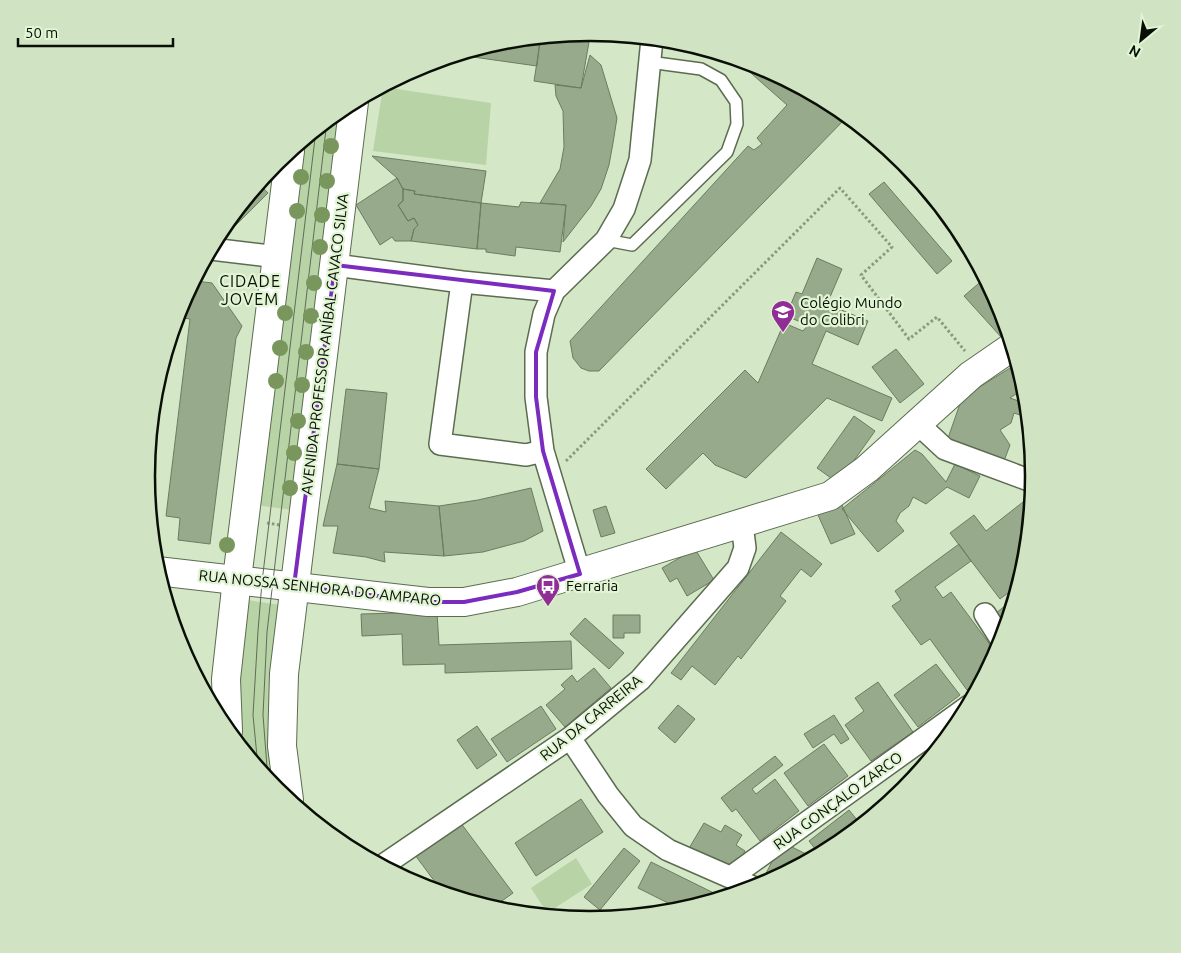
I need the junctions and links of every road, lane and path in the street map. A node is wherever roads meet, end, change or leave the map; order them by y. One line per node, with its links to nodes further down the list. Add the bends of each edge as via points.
1 (651, 46): 2 (street)
2 (649, 62): 5 (street, via 640,160 624,209); 5 (lane, via 701,69 721,80 736,102 737,124 727,152 632,245)
3 (353, 113): 8 (main road, AVENIDA PROFESSOR ANÍBAL CAVACO SILVA)
4 (289, 164): 7 (main road)
5 (606, 240): 10 (street)
6 (220, 250): 7 (street)
7 (278, 257): 22 (main road)
8 (335, 265): 9 (street); 23 (main road, AVENIDA PROFESSOR ANÍBAL CAVACO SILVA)
9 (462, 282): 10 (street); 14 (street, via 440,444 526,455)
10 (554, 291): 14 (street, via 544,314 536,352 536,397)
11 (1007, 350): 12 (main road, RUA NOSSA SENHORA DO AMPARO)
12 (980, 368): 13 (main road, RUA NOSSA SENHORA DO AMPARO); 15 (path, via 937,317 909,338 861,275 892,247 840,188)
13 (918, 424): 16 (street, via 945,449); 18 (main road, RUA NOSSA SENHORA DO AMPARO, via 830,496)
14 (543, 452): 15 (street)
15 (550, 478): 21 (street)
16 (1026, 479)
17 (264, 522): 19 (path)
18 (742, 524): 21 (main road, RUA NOSSA SENHORA DO AMPARO); 28 (street, RUA DA CARREIRA, via 745,548 738,568 640,680)
19 (286, 526)
20 (166, 572): 22 (main road, RUA NOSSA SENHORA DO AMPARO)
21 (580, 574): 23 (main road, RUA NOSSA SENHORA DO AMPARO, via 517,592 464,602 428,602)
22 (237, 579): 23 (main road, RUA NOSSA SENHORA DO AMPARO); 26 (main road, via 226,679)
23 (294, 586): 29 (main road, AVENIDA PROFESSOR ANÍBAL CAVACO SILVA, via 282,704)
24 (985, 614): 25 (street)
25 (997, 633)
26 (227, 715)
27 (952, 718): 31 (street, RUA GONÇALO ZARCO)
28 (570, 738): 30 (street, RUA DA CARREIRA); 31 (street, via 633,826 668,850)
29 (287, 787)
30 (388, 862)
31 (731, 877): 32 (street)
32 (745, 883)

